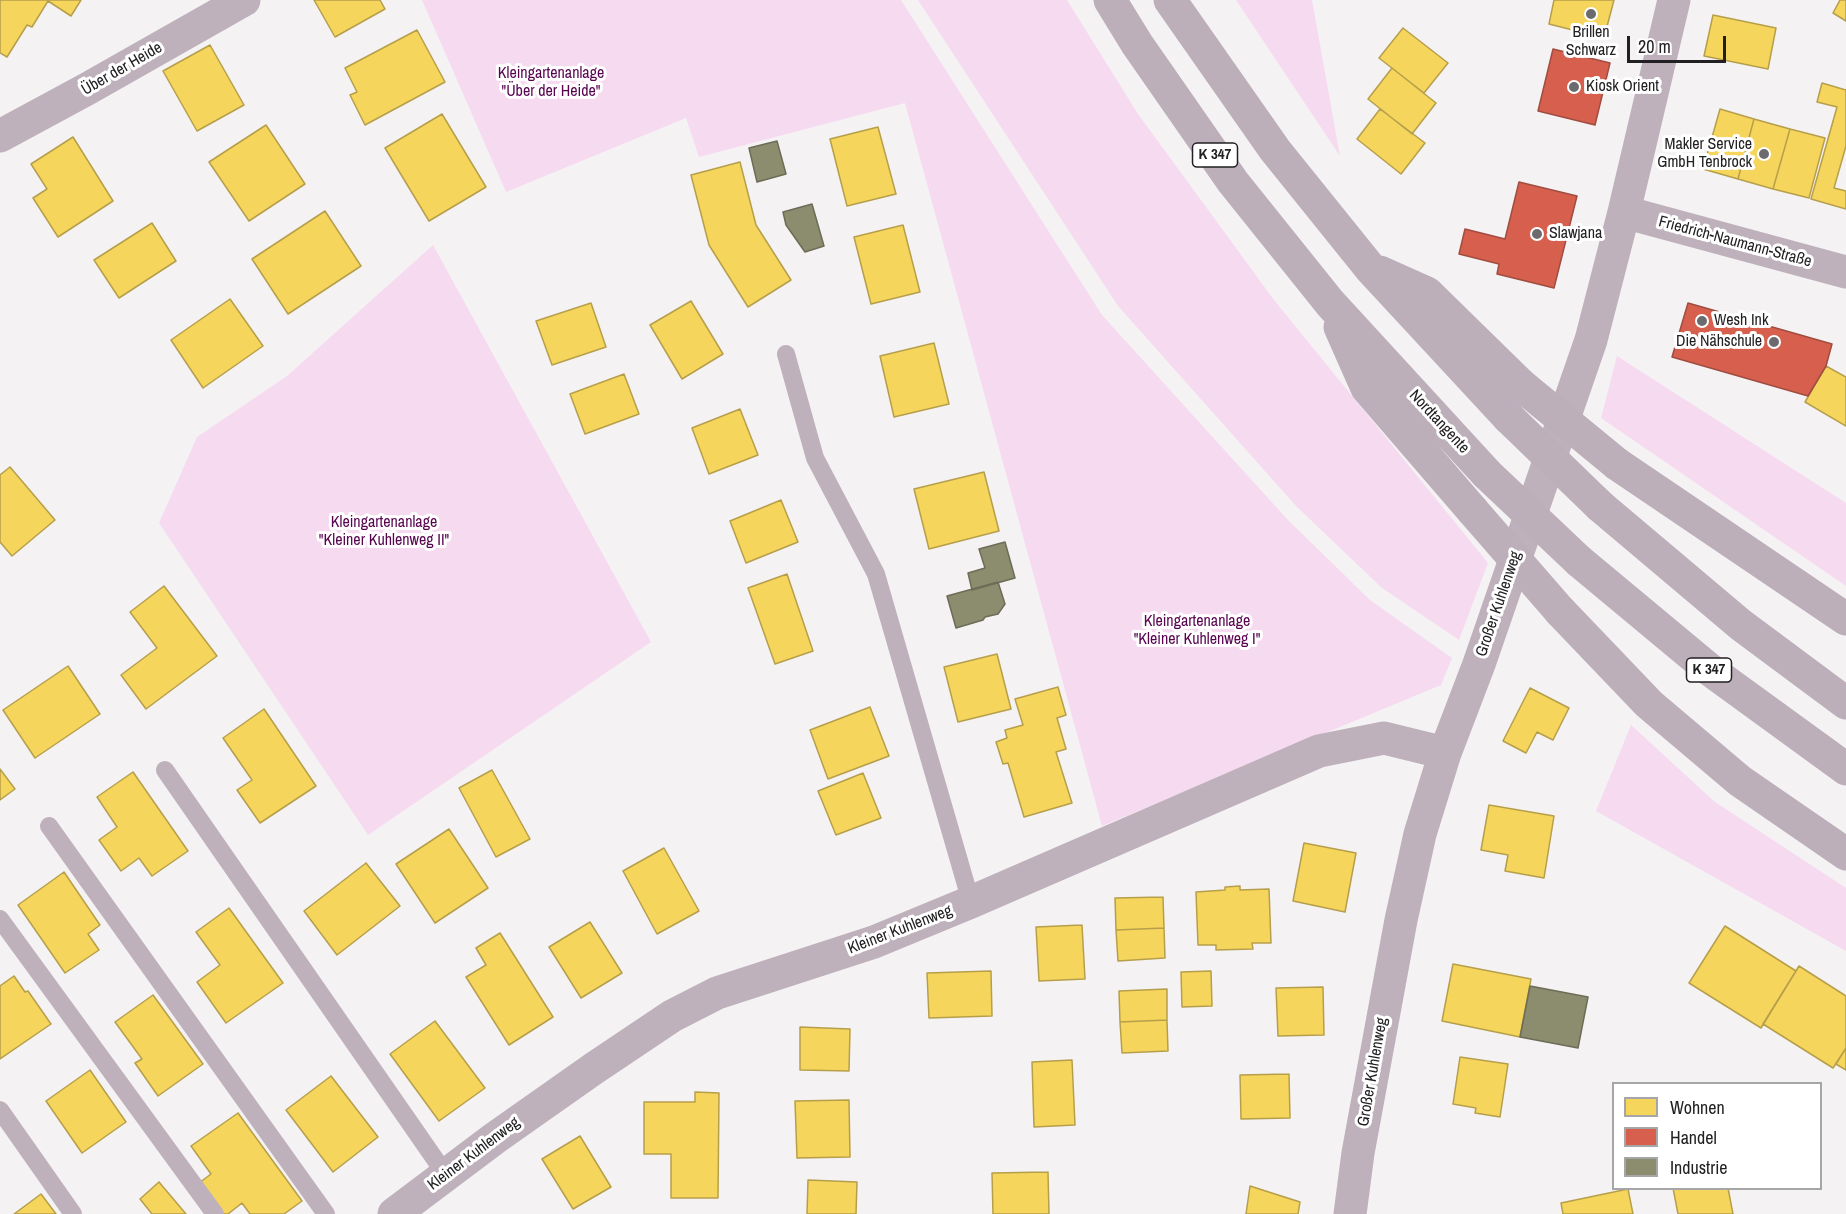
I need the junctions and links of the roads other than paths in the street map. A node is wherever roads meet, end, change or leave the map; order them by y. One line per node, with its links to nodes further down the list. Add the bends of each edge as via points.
1 (244, 0): 5 (street, Über der Heide)
2 (1110, 0): 9 (highway, Nordtangente / K 347, via 1233,182)
3 (1170, 0): 7 (highway, via 1275,150)
4 (1674, 0): 6 (street, Großer Kuhlenweg)
5 (0, 136)
6 (1624, 212): 8 (street, Friedrich-Naumann-Straße); 13 (street, Großer Kuhlenweg, via 1591,340)
7 (1370, 268): 11 (highway, bridge, via 1427,293 1521,386 1617,464); 12 (highway, bridge, via 1509,418 1600,506 1741,625)
8 (1846, 272)
9 (1330, 303): 14 (highway, Nordtangente / K 347, bridge, via 1487,474 1579,561 1710,670); 17 (highway, K 347, bridge, via 1367,388 1560,611 1658,712 1740,781)
10 (786, 354): 18 (lane, via 814,458 876,574)
11 (1846, 619)
12 (1846, 703)
13 (1445, 753): 18 (street, Kleiner Kuhlenweg, via 1383,738 1319,751); 26 (street, Großer Kuhlenweg, via 1420,834 1401,920)
14 (1846, 769)
15 (165, 770): 21 (lane)
16 (49, 826): 24 (lane)
17 (1846, 854)
18 (971, 902): 21 (street, Kleiner Kuhlenweg, via 874,942 717,993 672,1016)
19 (0, 919): 23 (lane)
20 (0, 1110): 22 (lane)
21 (446, 1175): 25 (street, Kleiner Kuhlenweg)
22 (73, 1214)
23 (215, 1214)
24 (326, 1214)
25 (394, 1214)
26 (1350, 1214)

